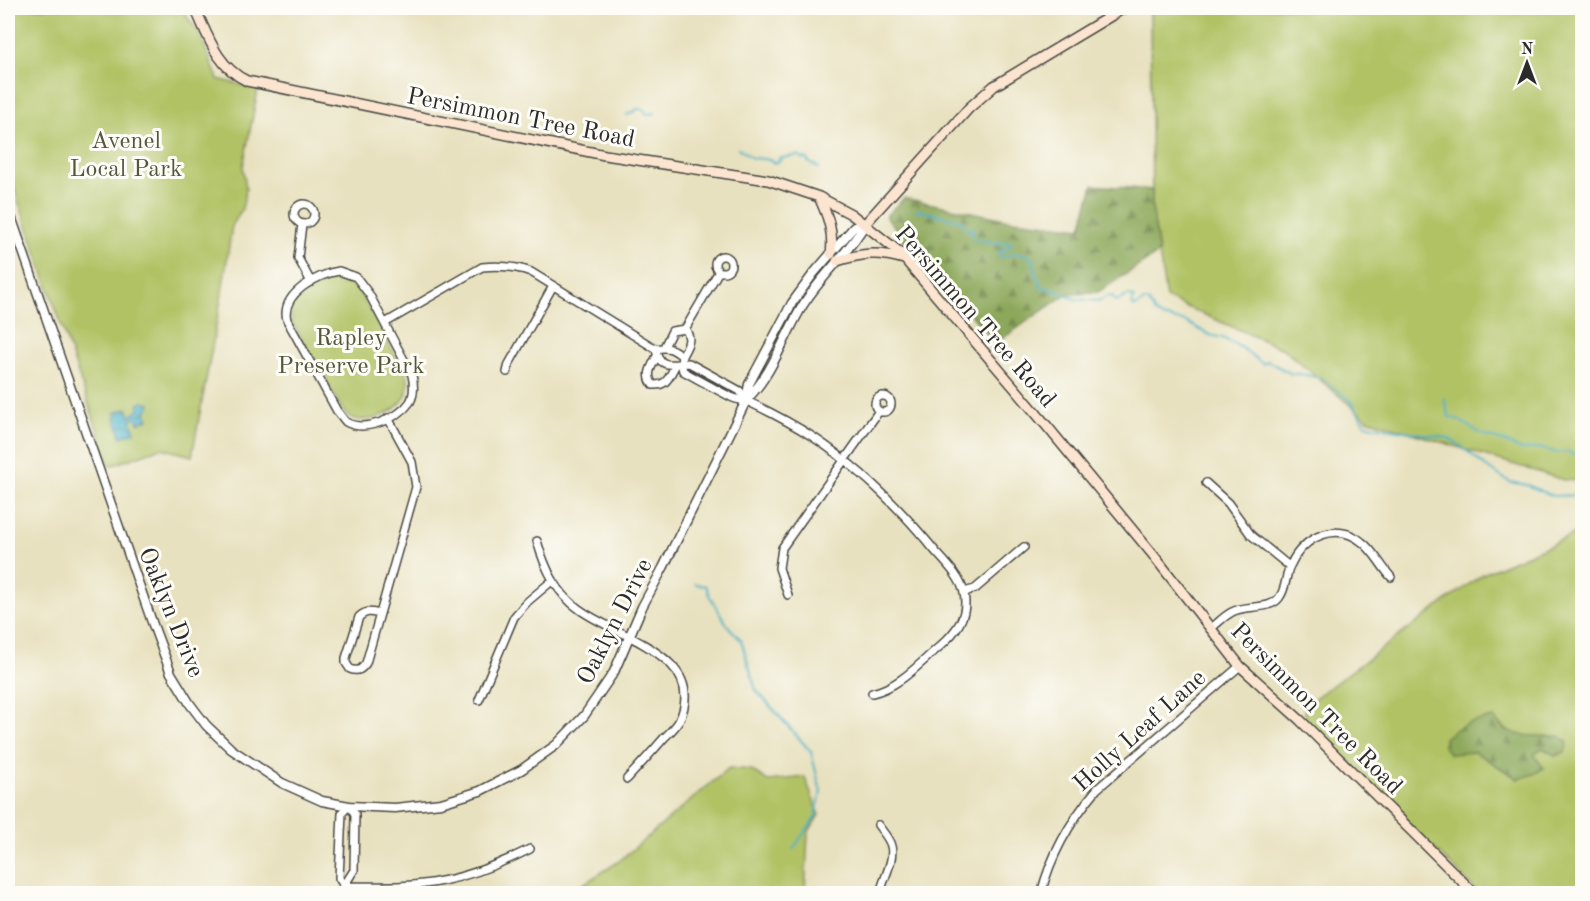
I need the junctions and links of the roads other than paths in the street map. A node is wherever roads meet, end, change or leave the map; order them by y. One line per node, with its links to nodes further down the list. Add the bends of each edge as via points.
1 (195, 8): 3 (main road, Persimmon Tree Road, via 225,66 247,81 605,155 768,180)
2 (1124, 8): 6 (main road, via 994,86 969,108)
3 (819, 197): 6 (main road, Persimmon Tree Road); 7 (main road, via 829,219)
4 (8, 208): 36 (street, Oaklyn Drive, via 171,673 206,725 231,749 269,776 306,795)
5 (302, 224): 10 (street, via 298,258)
6 (865, 224): 7 (street, Oaklyn Drive, via 854,227); 8 (main road, Persimmon Tree Road)
7 (834, 257): 8 (main road, via 887,253); 17 (street, Oaklyn Drive, via 792,303 749,384)
8 (905, 259): 30 (main road, Persimmon Tree Road, via 1068,451)
9 (719, 272): 13 (street)
10 (311, 282): 12 (street, via 333,272 356,277); 19 (street, via 291,298 285,312 337,411 346,422 358,426)
11 (553, 286): 12 (street, via 516,267 482,267); 14 (street); 16 (street)
12 (385, 323): 19 (street, via 415,387 410,401)
13 (685, 329): 14 (street, via 672,331); 15 (street, via 690,340)
14 (659, 351): 15 (street, via 665,364); 15 (street, via 674,349); 15 (street, via 648,373 653,385 666,383)
15 (680, 362): 17 (street, via 689,363 740,391)
16 (507, 372)
17 (746, 401): 20 (street); 31 (street, Oaklyn Drive)
18 (879, 411): 20 (street)
19 (388, 418): 29 (street, via 412,462 416,487)
20 (844, 459): 27 (street, via 916,527 952,570); 28 (street, via 782,548 779,568)
21 (1206, 483): 24 (street, via 1228,503 1251,535)
22 (537, 541): 26 (street)
23 (1024, 547): 27 (street, via 975,589)
24 (1289, 566): 25 (street, via 1307,541 1341,532 1363,542); 30 (street, via 1279,599 1268,605 1232,611)
25 (1391, 577)
26 (553, 580): 31 (street, via 578,609); 34 (street, via 514,617)
27 (964, 592): 33 (street, via 963,617 952,636 898,683)
28 (788, 596)
29 (380, 614): 29 (street, via 366,663 357,671 350,669 346,658 358,617 370,611)
30 (1210, 629): 32 (main road, Persimmon Tree Road)
31 (629, 636): 35 (street, via 665,657 678,672 684,705 678,723); 36 (street, Oaklyn Drive, via 614,672 584,716 556,745 521,770 480,791 441,803 395,808)
32 (1240, 666): 41 (street, Holly Leaf Lane, via 1097,789 1057,847); 42 (main road, Persimmon Tree Road, via 1300,720)
33 (872, 693)
34 (479, 700)
35 (627, 779)
36 (349, 806): 39 (street, via 342,813 339,878); 39 (street, via 355,814 354,870)
37 (878, 825): 40 (street, via 892,849)
38 (530, 849): 39 (street, via 502,863 442,881)
39 (344, 890)
40 (880, 894)
41 (1041, 894)
42 (1474, 894)

